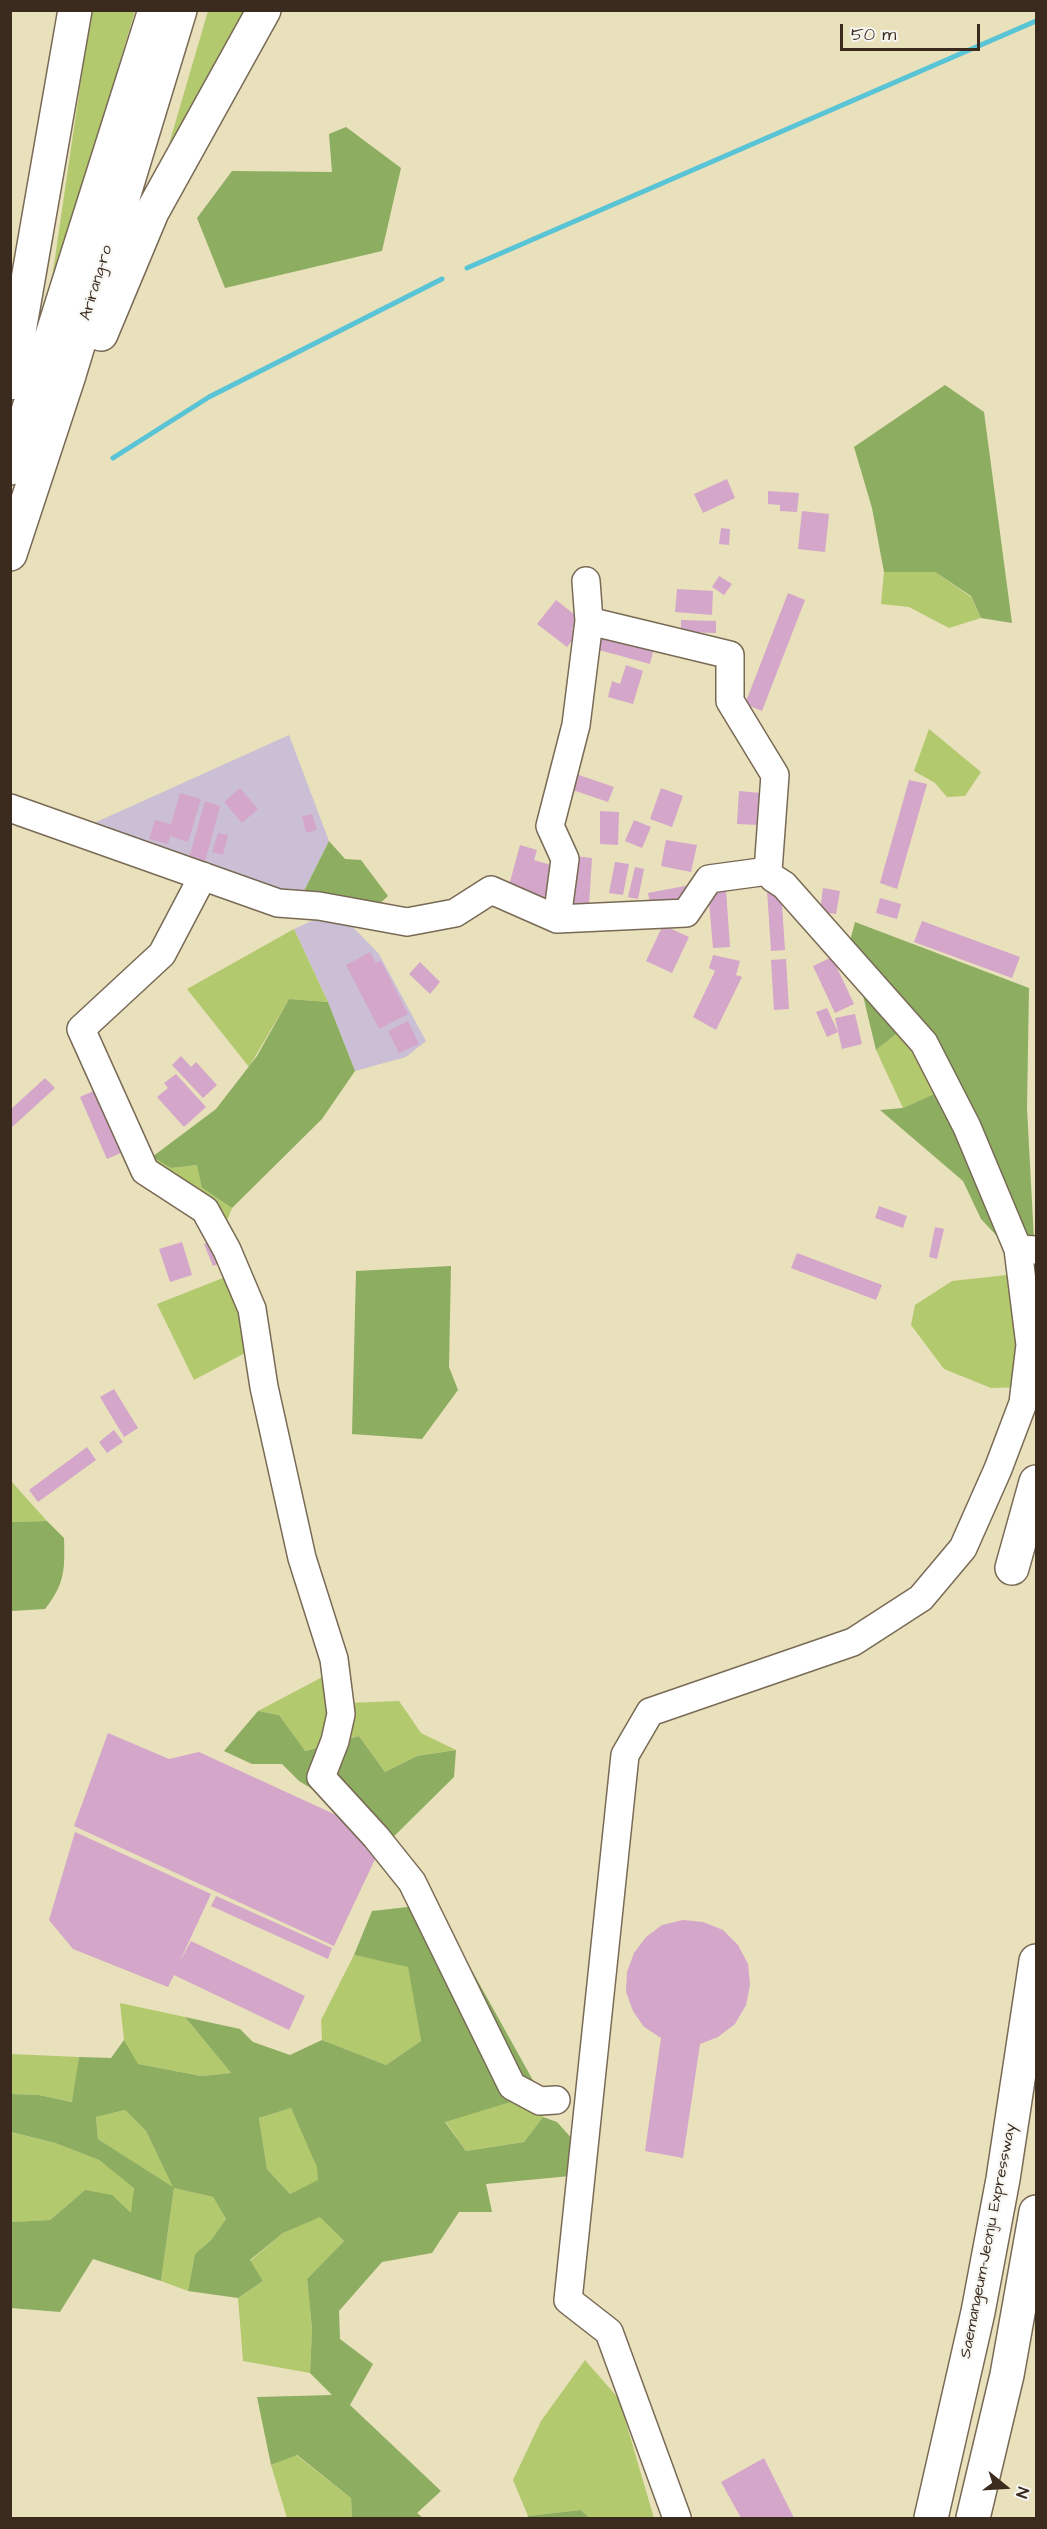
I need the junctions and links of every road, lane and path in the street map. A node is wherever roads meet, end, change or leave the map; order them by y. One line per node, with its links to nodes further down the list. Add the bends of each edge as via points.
1 (75, 10): 6 (highway)
2 (155, 10): 7 (highway, Arirang-ro)
3 (180, 10): 5 (highway, Arirang-ro)
4 (264, 10): 5 (highway, via 152,212 92,357)
5 (69, 375): 8 (highway, Arirang-ro)
6 (10, 383)
7 (10, 468)
8 (10, 554)
9 (586, 581): 10 (street)
10 (589, 621): 12 (street, via 730,655 730,701 775,775); 14 (street, via 576,725 550,826 565,859)
11 (10, 808): 13 (street)
12 (768, 872): 14 (street, via 709,879 686,913); 15 (street, via 784,885 924,1043)
13 (203, 876): 14 (street, via 278,903 319,906 407,922 455,913 491,890); 19 (street, via 162,954 81,1029 145,1172 205,1210 252,1308 264,1388 302,1557 334,1659 341,1714 321,1777 412,1881 512,2086 540,2101)
14 (557, 919)
15 (1027, 1250): 21 (street, via 1030,1345 1023,1403 963,1548 921,1598 853,1642 650,1712 625,1755 568,2300 609,2332)
16 (1036, 1482): 17 (highway)
17 (1012, 1568)
18 (1036, 1961): 22 (highway, Saemangeum-Jeonju Expressway, via 978,2312)
19 (556, 2100)
20 (1036, 2212): 23 (highway, via 1007,2374)
21 (676, 2518)
22 (931, 2518)
23 (973, 2518)

